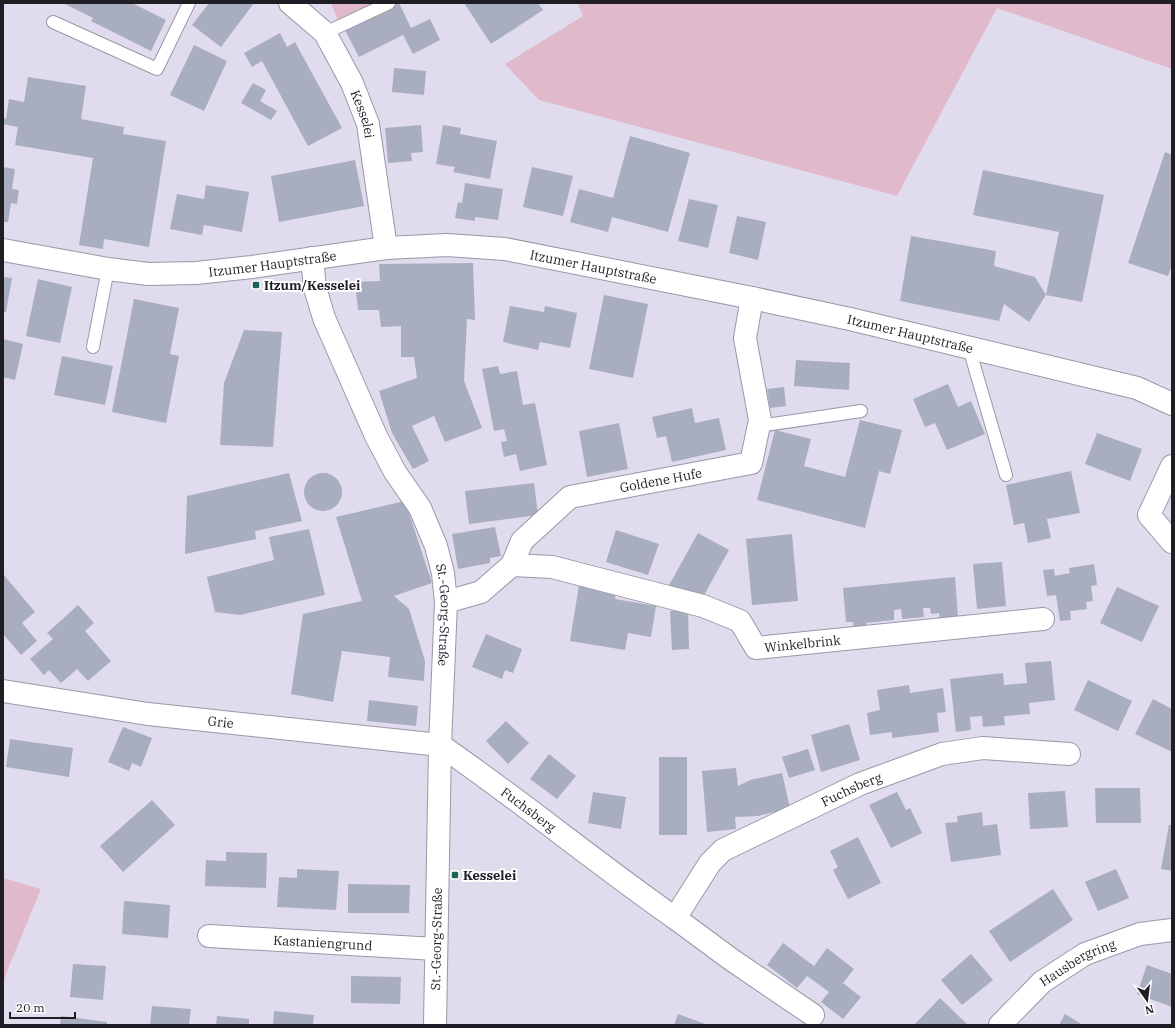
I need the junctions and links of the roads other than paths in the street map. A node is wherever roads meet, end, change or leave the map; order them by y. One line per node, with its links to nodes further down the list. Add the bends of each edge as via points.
1 (189, 3): 4 (lane, via 157,69)
2 (290, 3): 5 (street, Kesselei)
3 (390, 3): 5 (lane)
4 (53, 22)
5 (325, 33): 6 (street, Kesselei, via 352,83 368,124)
6 (386, 248): 8 (street, Itzumer Hauptstraße); 10 (street, Itzumer Hauptstraße, via 447,245 506,249)
7 (3, 250): 9 (street, Itzumer Hauptstraße)
8 (312, 258): 9 (street, Itzumer Hauptstraße, via 196,273 148,274); 20 (street, St.-Georg-Straße, via 315,288 327,325 376,436 395,472 420,508 436,546 443,573)
9 (108, 269): 11 (lane)
10 (752, 298): 12 (street, Itzumer Hauptstraße); 15 (street, Goldene Hufe, via 745,338)
11 (93, 347)
12 (969, 348): 13 (street, Itzumer Hauptstraße, via 1137,388); 17 (lane)
13 (1172, 404)
14 (861, 411): 15 (lane)
15 (759, 426): 19 (street, Goldene Hufe, via 752,463 570,497 522,541)
16 (1172, 466): 18 (street, via 1149,516)
17 (1006, 475)
18 (1172, 542)
19 (512, 565): 20 (street, Goldene Hufe, via 481,592); 21 (street, Winkelbrink, via 552,568 703,606 740,621 756,648)
20 (446, 602): 23 (street, St.-Georg-Straße)
21 (1043, 619)
22 (3, 690): 23 (street, Grie, via 148,714)
23 (440, 745): 25 (street, Fuchsberg); 28 (street, St.-Georg-Straße)
24 (1069, 754): 25 (street, Fuchsberg, via 983,748 969,750 942,754 860,784 723,850 710,862)
25 (674, 918): 29 (street, Fuchsberg)
26 (1172, 930): 31 (street, Hausbergring, via 1140,934 1085,954 1042,982)
27 (209, 936): 28 (street, Kastaniengrund)
28 (436, 949): 30 (street, St.-Georg-Straße)
29 (813, 1015)
30 (435, 1025)
31 (1000, 1025)

